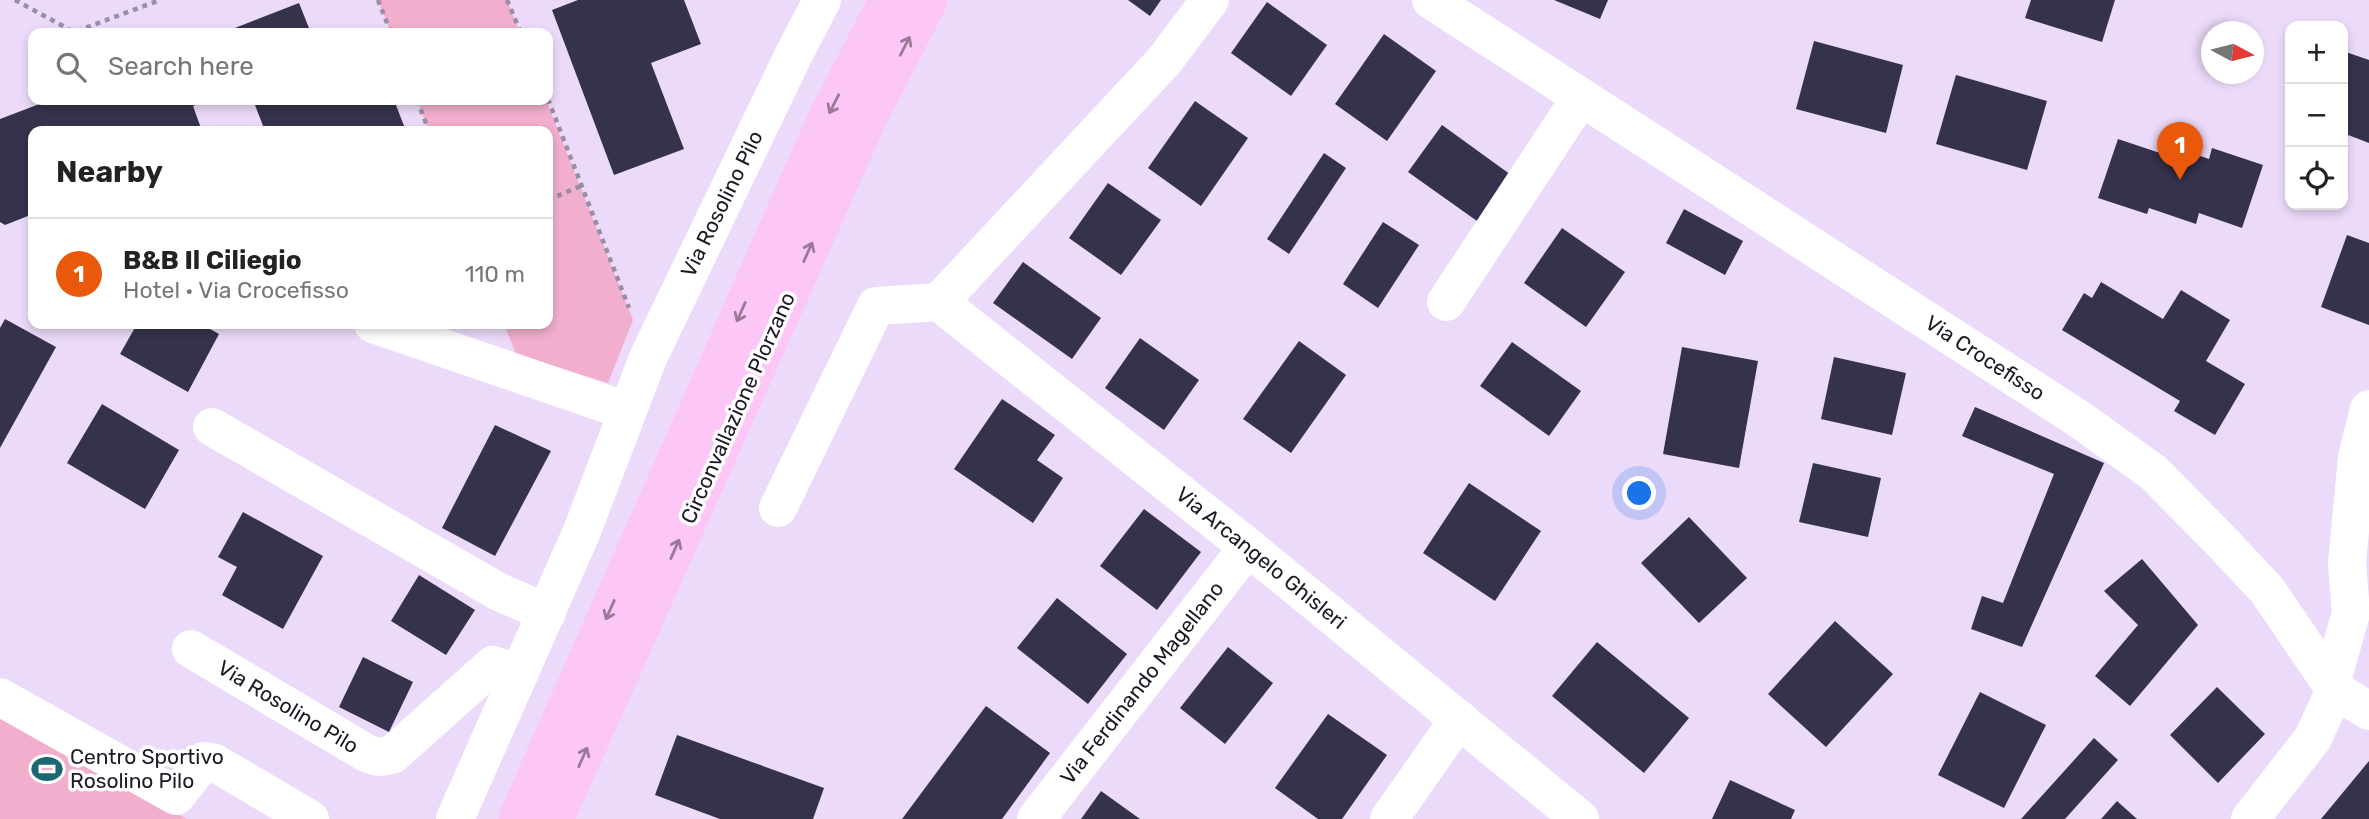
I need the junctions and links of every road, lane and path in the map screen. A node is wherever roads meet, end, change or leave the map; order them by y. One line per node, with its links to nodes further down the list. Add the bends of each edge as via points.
1 (15, 0): 10 (path)
2 (160, 0): 11 (path)
3 (378, 0): 12 (path)
4 (507, 0): 13 (path)
5 (822, 0): 23 (street, Via Rosolino Pilo)
6 (888, 0): 38 (highway, Circonvallazione Plorzano, one-way to 38, via 827,118)
7 (929, 0): 39 (highway, Circonvallazione Plorzano, one-way to 7, via 869,116)
8 (1210, 0): 20 (street, via 1164,61)
9 (1431, 0): 14 (street, Via Crocefisso)
10 (67, 28)
11 (85, 28)
12 (389, 28)
13 (519, 28)
14 (1581, 97): 21 (street); 32 (street, Via Crocefisso, via 2079,419 2154,474 2267,590)
15 (419, 105): 17 (path)
16 (550, 105): 18 (path)
17 (427, 126)
18 (583, 185): 19 (path); 23 (path)
19 (553, 198)
20 (939, 302): 27 (street, via 876,306); 28 (street, Via Arcangelo Ghisleri)
21 (1446, 302)
22 (388, 329): 25 (street)
23 (648, 358): 25 (street, Via Rosolino Pilo)
24 (2369, 409): 32 (street, via 2357,457 2347,563 2350,613)
25 (627, 411): 29 (street, Via Rosolino Pilo)
26 (212, 427): 29 (street, via 499,592)
27 (778, 508)
28 (1248, 547): 35 (street, Via Arcangelo Ghisleri); 40 (street, Via Ferdinando Magellano)
29 (547, 613): 31 (street, Via Rosolino Pilo)
30 (191, 649): 31 (street, Via Rosolino Pilo, via 379,757 392,755 494,665)
31 (519, 674): 37 (street, Via Rosolino Pilo)
32 (2333, 687): 34 (street); 43 (street, via 2313,738)
33 (0, 697): 36 (street, via 176,796 204,761 215,763)
34 (2369, 711)
35 (1459, 719): 41 (street); 42 (street, Via Arcangelo Ghisleri)
36 (310, 819)
37 (455, 819)
38 (517, 819)
39 (555, 819)
40 (1036, 819)
41 (1390, 819)
42 (1580, 819)
43 (2250, 819)

